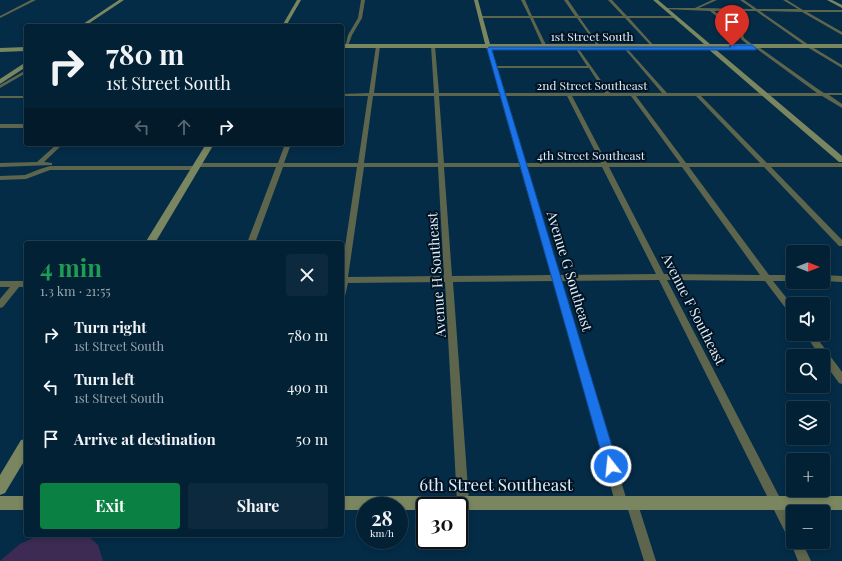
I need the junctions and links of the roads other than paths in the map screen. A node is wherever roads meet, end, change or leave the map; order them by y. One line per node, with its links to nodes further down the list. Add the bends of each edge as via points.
1 (34, 0): 21 (street)
2 (122, 0): 27 (street)
3 (299, 0): 28 (street)
4 (363, 0): 30 (street, via 360,18)
5 (476, 0): 22 (street)
6 (523, 0): 23 (street)
7 (566, 0): 24 (street)
8 (610, 0): 25 (street)
9 (655, 0): 15 (street)
10 (715, 0): 16 (street)
11 (742, 0): 18 (street)
12 (785, 0): 19 (street)
13 (829, 0): 14 (street)
14 (842, 7)
15 (665, 9): 16 (street); 26 (street)
16 (694, 9): 17 (street)
17 (710, 9): 18 (street); 38 (street)
18 (756, 10): 19 (street); 39 (street)
19 (803, 11): 20 (street); 29 (street)
20 (842, 11)
21 (1, 16)
22 (481, 17): 23 (street); 44 (street)
23 (531, 17): 24 (street); 32 (street)
24 (579, 17): 25 (street); 34 (street)
25 (626, 17): 26 (street); 36 (street)
26 (675, 17): 37 (street)
27 (85, 24)
28 (285, 24)
29 (842, 34)
30 (344, 45)
31 (344, 47): 42 (street, 1st Street South)
32 (545, 47): 33 (street, 1st Street South); 44 (street, 1st Street South)
33 (577, 47): 34 (street, 1st Street South); 48 (street)
34 (599, 47): 35 (street, 1st Street South)
35 (625, 47): 36 (street, 1st Street South); 63 (street)
36 (654, 47): 37 (street, 1st Street South)
37 (709, 47): 38 (street, 1st Street South); 53 (street)
38 (755, 47): 39 (street, 1st Street South); 54 (street)
39 (811, 47): 40 (street, 1st Street South); 49 (street)
40 (842, 47)
41 (24, 48): 45 (street)
42 (379, 48): 43 (street, 1st Street South); 57 (street)
43 (433, 48): 44 (street, 1st Street South); 58 (street, Avenue H Southeast)
44 (489, 48): 47 (street, Avenue G Southeast)
45 (0, 49)
46 (24, 65): 51 (street)
47 (494, 67): 48 (street); 59 (street, Avenue G Southeast)
48 (589, 67): 61 (street)
49 (842, 67)
50 (24, 72): 52 (street)
51 (0, 82)
52 (0, 87)
53 (764, 94): 54 (street, 2nd Street Southeast); 64 (street, 2nd Street Southeast); 73 (street)
54 (822, 94): 55 (street, 2nd Street Southeast); 67 (street)
55 (842, 94)
56 (344, 95): 57 (street, 2nd Street Southeast)
57 (372, 95): 58 (street, 2nd Street Southeast); 78 (street)
58 (437, 95): 59 (street, 2nd Street Southeast); 79 (street, Avenue H Southeast)
59 (503, 95): 60 (street, 2nd Street Southeast); 80 (street, Avenue G Southeast)
60 (568, 95): 61 (street, 2nd Street Southeast); 82 (street, Avenue F Southeast)
61 (609, 95): 62 (street, 2nd Street Southeast)
62 (633, 95): 63 (street, 2nd Street Southeast); 83 (street)
63 (666, 95): 64 (street, 2nd Street Southeast)
64 (698, 95): 84 (street)
65 (0, 97): 66 (street)
66 (24, 97)
67 (842, 106)
68 (0, 126): 69 (street)
69 (24, 126)
70 (58, 146): 75 (street)
71 (209, 146): 85 (street)
72 (287, 146): 77 (street)
73 (842, 160)
74 (0, 164): 75 (street)
75 (39, 164): 76 (street)
76 (153, 164)
77 (280, 165): 78 (street, 4th Street Southeast); 85 (street, 4th Street Southeast); 88 (street)
78 (361, 165): 79 (street, 4th Street Southeast); 90 (street)
79 (441, 165): 80 (street, 4th Street Southeast); 97 (street, Avenue H Southeast)
80 (522, 165): 82 (street, 4th Street Southeast); 92 (street, Avenue G Southeast)
81 (842, 165): 84 (street, 4th Street Southeast)
82 (605, 166): 83 (street, 4th Street Southeast); 91 (street, Avenue F Southeast)
83 (686, 166): 84 (street, 4th Street Southeast); 93 (street)
84 (767, 166): 89 (street)
85 (196, 167): 86 (street, 4th Street Southeast, via 50,168 21,178); 87 (street)
86 (0, 178)
87 (151, 241)
88 (253, 241)
89 (842, 244)
90 (344, 274)
91 (662, 277): 92 (street); 93 (street); 114 (street, Avenue F Southeast)
92 (557, 278): 97 (street); 110 (street, Avenue G Southeast)
93 (768, 278): 94 (street); 101 (street)
94 (786, 278)
95 (830, 278): 96 (street)
96 (842, 278)
97 (446, 279): 98 (street); 107 (street, Avenue H Southeast)
98 (344, 280)
99 (0, 284): 100 (street)
100 (22, 284): 102 (street)
101 (786, 302)
102 (0, 305)
103 (814, 341): 104 (street)
104 (842, 380)
105 (24, 448): 106 (street)
106 (0, 488)
107 (463, 497)
108 (416, 502): 113 (street, 6th Street Southeast)
109 (468, 502): 110 (street, 6th Street Southeast)
110 (627, 502): 114 (street, 6th Street Southeast); 118 (street, Avenue G Southeast)
111 (0, 503): 112 (street)
112 (24, 503)
113 (344, 503)
114 (776, 503): 115 (street, 6th Street Southeast); 116 (street, Avenue F Southeast)
115 (842, 503)
116 (786, 522)
117 (799, 549): 119 (street)
118 (650, 561)
119 (805, 561)

